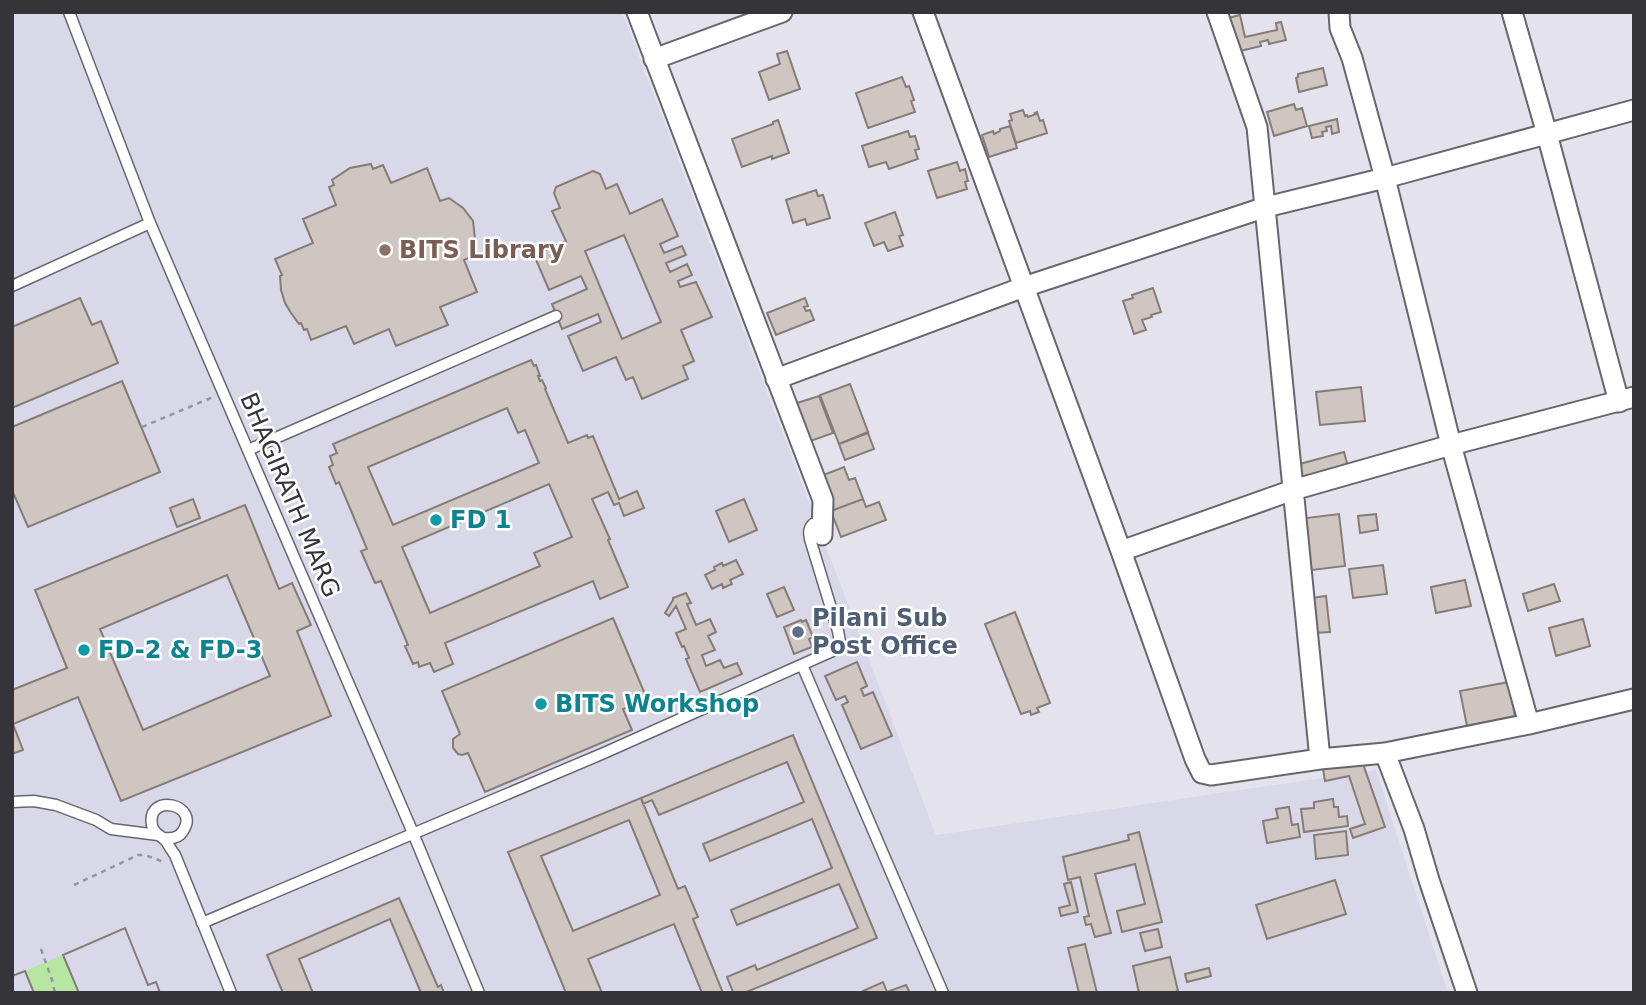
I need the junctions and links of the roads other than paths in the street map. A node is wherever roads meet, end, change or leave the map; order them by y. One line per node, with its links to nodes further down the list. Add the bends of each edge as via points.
1 (68, 12): 13 (lane, BHAGIRATH MARG)
2 (637, 12): 8 (street)
3 (782, 12): 8 (street)
4 (923, 12): 15 (street)
5 (1217, 12): 12 (street, via 1257,127)
6 (1339, 12): 11 (street, via 1340,29)
7 (1512, 12): 10 (street)
8 (654, 59): 17 (street)
9 (1634, 110): 10 (street)
10 (1547, 134): 11 (street); 18 (street)
11 (1385, 178): 12 (street); 19 (street)
12 (1266, 207): 15 (street); 21 (street)
13 (150, 223): 14 (lane); 20 (lane, BHAGIRATH MARG)
14 (12, 286)
15 (1024, 287): 17 (street); 23 (street)
16 (556, 316): 20 (lane)
17 (776, 379): 22 (street, via 823,500)
18 (1626, 399): 19 (street)
19 (1451, 445): 21 (street); 26 (street)
20 (248, 450): 30 (lane, BHAGIRATH MARG)
21 (1293, 490): 23 (street); 28 (street)
22 (822, 535): 24 (lane, via 813,524 810,527 840,642 837,649)
23 (1121, 551): 28 (street, via 1202,773)
24 (802, 665): 30 (lane); 34 (lane)
25 (1634, 699): 26 (street)
26 (1529, 724): 27 (street)
27 (1385, 753): 28 (street); 35 (street)
28 (1320, 759)
29 (12, 803): 31 (lane, via 56,805 111,829 161,837 175,855)
30 (413, 833): 31 (lane); 33 (lane, BHAGIRATH MARG)
31 (202, 923): 32 (lane)
32 (231, 993)
33 (479, 993)
34 (943, 993)
35 (1467, 993)

